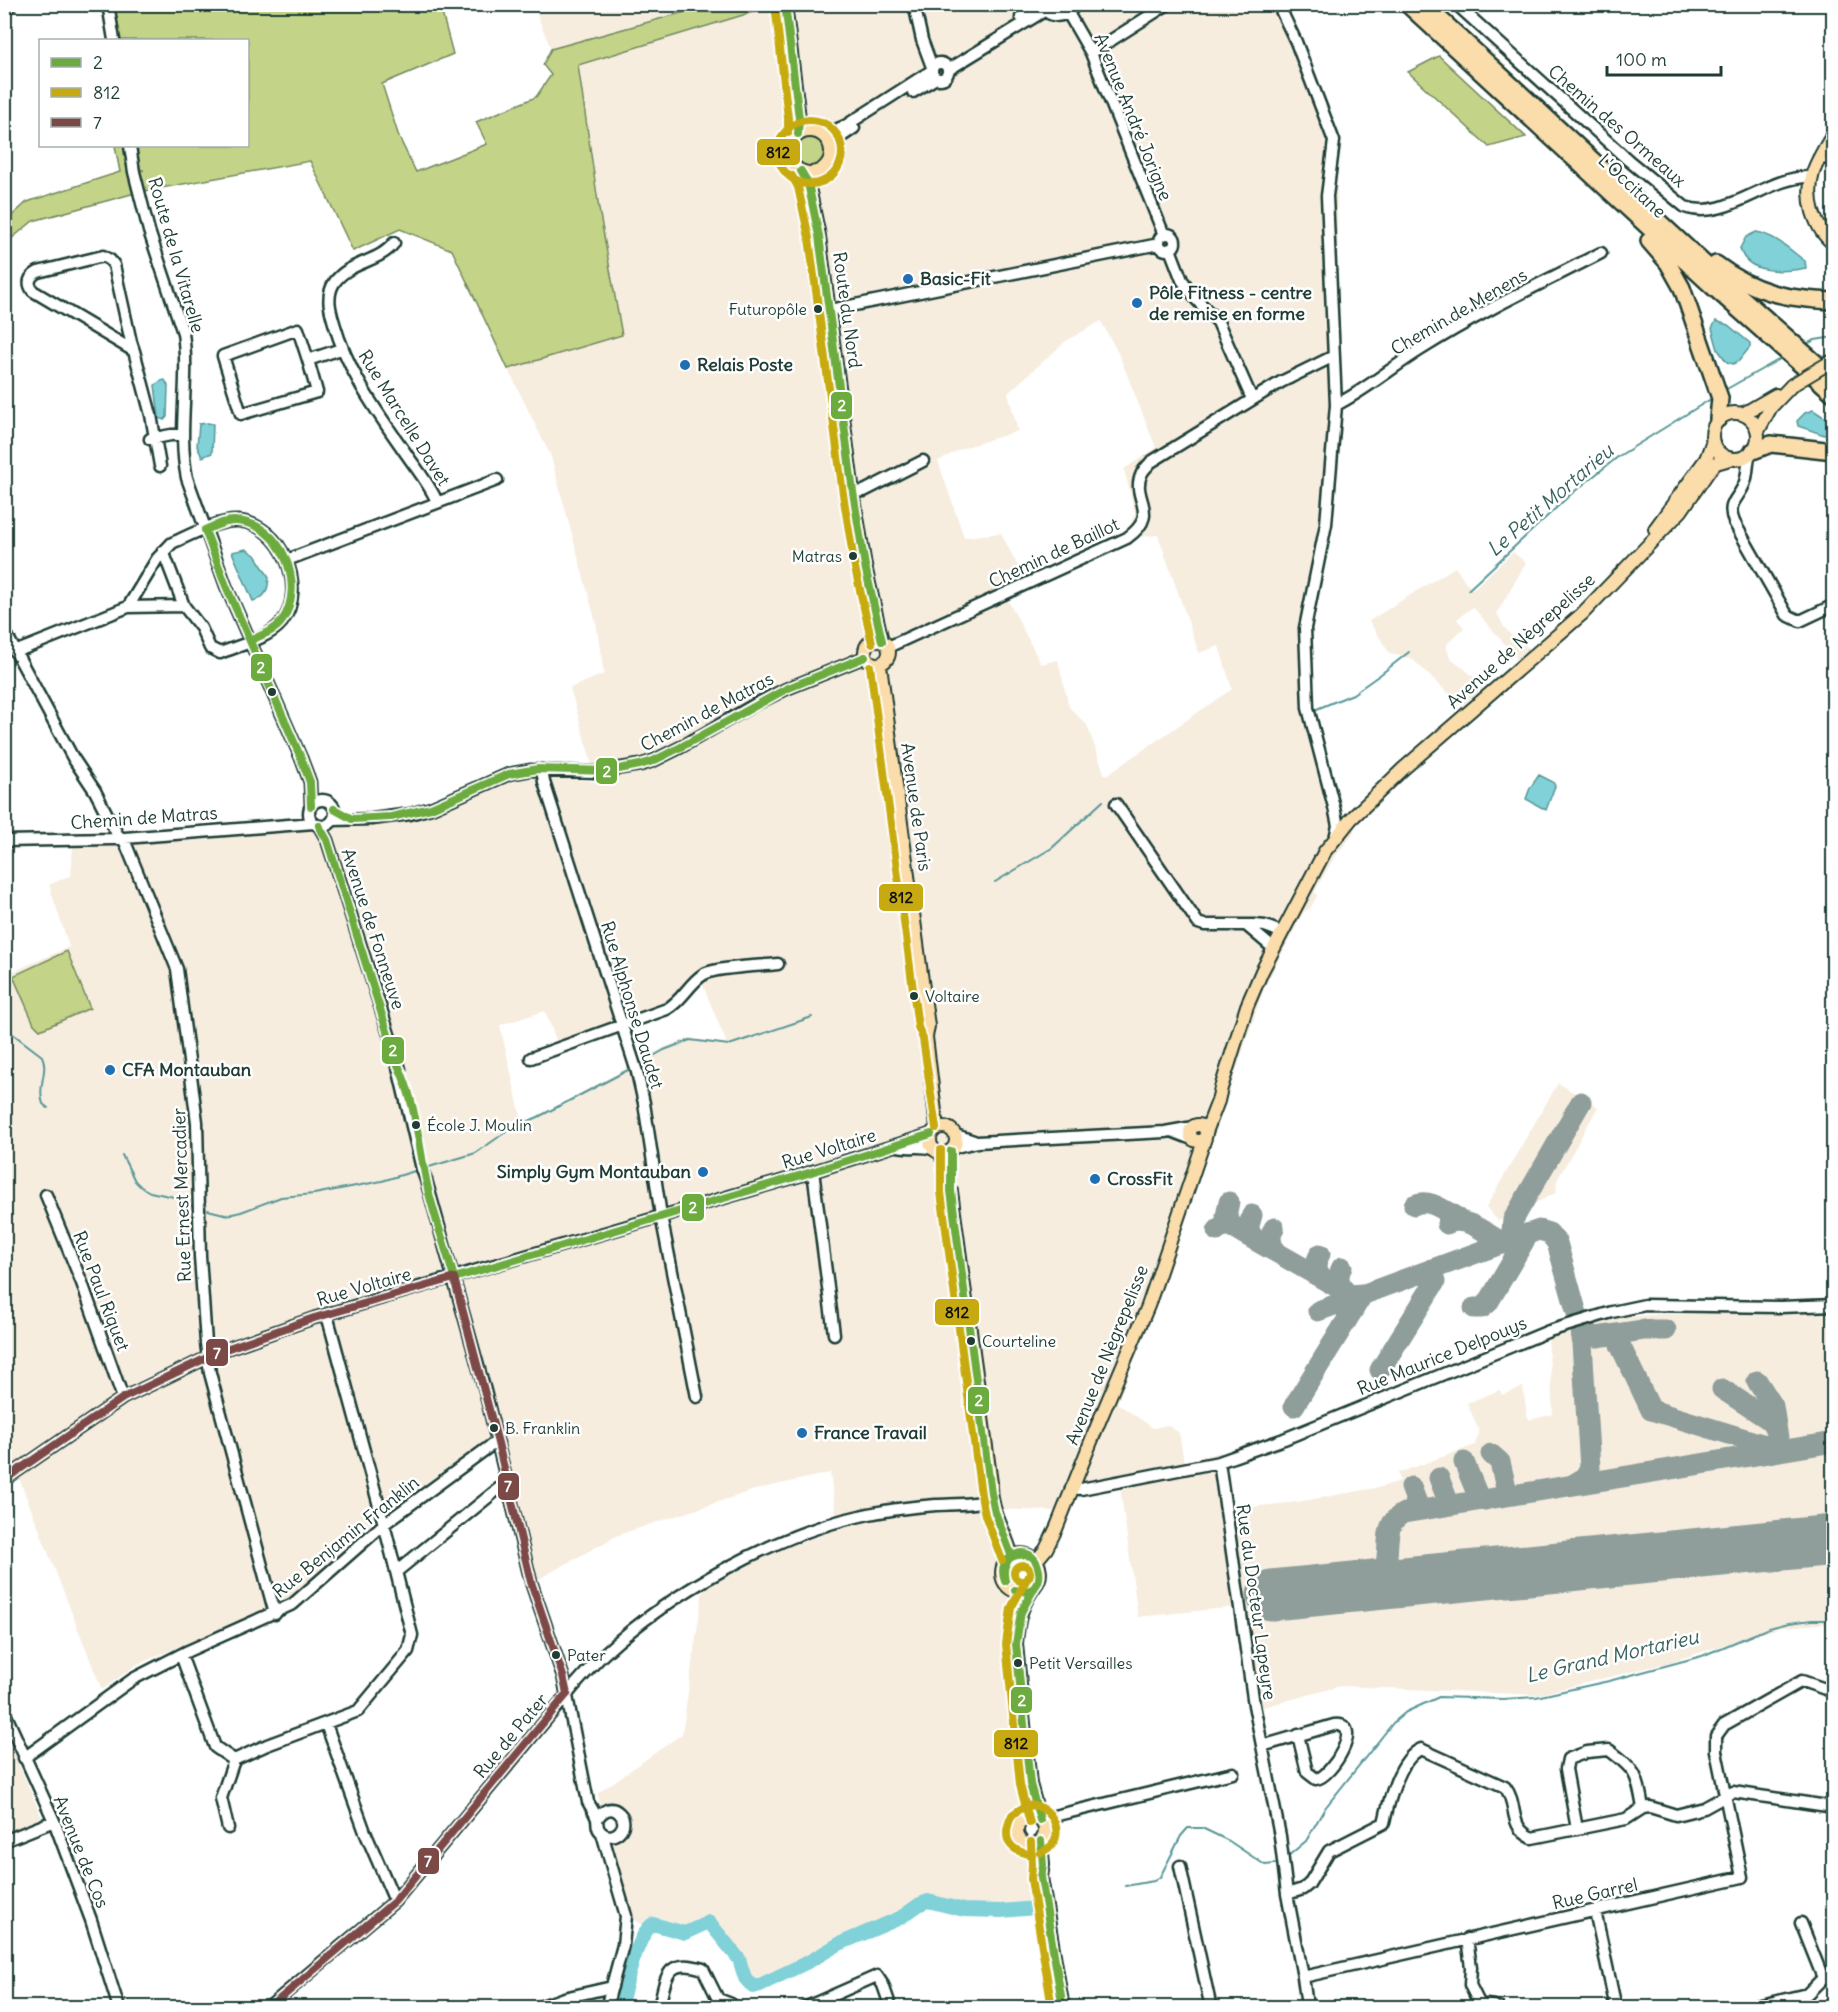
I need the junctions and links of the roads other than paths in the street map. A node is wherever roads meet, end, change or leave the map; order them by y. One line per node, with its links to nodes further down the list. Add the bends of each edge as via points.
1 (11, 4): 12 (main road)
2 (108, 4): 14 (street)
3 (785, 4): 19 (main road)
4 (792, 4): 17 (main road, via 806,111)
5 (914, 4): 16 (street, via 925,46)
6 (1168, 4): 15 (street)
7 (1278, 4): 38 (street, via 1334,141 1327,196)
8 (1407, 4): 20 (highway, L'Occitane)
9 (1424, 4): 28 (highway, L'Occitane)
10 (1456, 4): 27 (street, Chemin des Ormeaux, via 1684,207 1705,211 1719,208 1791,179)
11 (1041, 7): 13 (street, via 1059,16); 16 (street)
12 (4, 9)
13 (1072, 9): 15 (street, Avenue André Jorigne)
14 (114, 39)
15 (1091, 53): 30 (street, Avenue André Jorigne)
16 (938, 69): 17 (street, via 845,126); 22 (street, via 843,135)
17 (818, 132): 19 (main road); 22 (main road, via 828,140)
18 (1833, 133): 23 (main road)
19 (798, 134): 26 (main road, via 790,145 790,157)
20 (1554, 141): 43 (highway, L'Occitane); 47 (highway, via 1661,253 1674,273 1720,398)
21 (130, 147): 49 (street, Route de la Vitarelle, via 148,231 183,333)
22 (831, 150): 25 (main road, via 830,159)
23 (1819, 158): 24 (street); 27 (main road)
24 (1833, 159)
25 (821, 170): 26 (main road); 29 (main road, Route du Nord, via 816,185)
26 (801, 171): 29 (main road, Route du Nord, via 808,183)
27 (1811, 177): 32 (main road, via 1809,190 1815,218)
28 (1611, 178): 34 (highway, via 1740,280 1782,297); 41 (highway, L'Occitane)
29 (819, 236): 35 (main road, Route du Nord)
30 (1162, 239): 35 (street); 44 (street, via 1163,249 1170,249 1182,280 1218,322)
31 (394, 243): 36 (street, Rue Marcelle Davet, via 388,251 343,272 332,287 330,308)
32 (1833, 244)
33 (1601, 253): 45 (street, Chemin de Menens, via 1491,308)
34 (1833, 301)
35 (830, 310): 59 (main road, Route du Nord)
36 (341, 349): 39 (street); 60 (street, Rue Marcelle Davet, via 364,392)
37 (134, 351): 37 (street, via 33,291 29,286 33,274 107,257 114,265); 50 (street)
38 (1332, 357): 44 (street, Chemin de Baillot); 45 (street)
39 (308, 360): 39 (street, via 317,392 241,414 223,356 298,329)
40 (1833, 360): 42 (main road, bridge)
41 (1833, 379)
42 (1792, 385): 46 (main road); 48 (main road, via 1771,407)
43 (1833, 394)
44 (1252, 399): 70 (street, Chemin de Baillot, via 1151,462 1140,483 1143,520 1140,528 1127,538)
45 (1336, 405): 79 (street, via 1326,524 1305,628 1308,708)
46 (1743, 414): 47 (main road, via 1730,413); 48 (main road)
47 (1718, 419): 51 (main road, via 1712,430)
48 (1758, 431): 53 (main road)
49 (183, 435): 50 (street); 61 (street, Route de la Vitarelle, via 187,478)
50 (152, 439): 56 (street)
51 (1712, 443): 54 (main road); 63 (main road, Avenue de Nègrepelisse, via 1700,467)
52 (1833, 451): 53 (highway, via 1771,444)
53 (1752, 452): 54 (main road); 58 (street)
54 (1730, 459): 58 (street, via 1742,471); 63 (main road, Avenue de Nègrepelisse, via 1720,461 1708,472 1681,512)
55 (923, 461): 59 (street, via 864,491)
56 (160, 466)
57 (497, 480): 60 (street)
58 (1745, 482): 65 (street, via 1731,505 1731,513 1783,610 1800,621)
59 (853, 492): 70 (main road, Route du Nord)
60 (437, 502): 64 (street)
61 (204, 530): 62 (street, via 172,543); 64 (street, via 238,521 257,527 276,542); 69 (street, Route de la Vitarelle)
62 (163, 551): 66 (street); 67 (street)
63 (1635, 558): 74 (main road, Avenue de Nègrepelisse, via 1582,614)
64 (287, 560): 69 (street, via 292,595 286,614 272,631)
65 (1833, 605)
66 (184, 606): 67 (street); 69 (street, via 215,652)
67 (128, 607): 71 (street)
68 (4, 630): 71 (street, Rue Ernest Mercadier)
69 (251, 640): 76 (street, Route de la Vitarelle)
70 (880, 644): 72 (main road, via 865,650); 73 (main road, via 889,652 887,660)
71 (15, 652): 84 (street, Rue Ernest Mercadier)
72 (865, 657): 73 (main road); 75 (street, Chemin de Matras, via 786,689 653,761 608,771)
73 (880, 664): 95 (main road, Avenue de Paris, via 928,1026 933,1036)
74 (1429, 748): 81 (main road, Avenue de Nègrepelisse); 87 (main road, Avenue de Nègrepelisse, via 1353,825)
75 (542, 770): 82 (street, Chemin de Matras, via 509,774 410,814); 92 (street, Rue Alphonse Daudet)
76 (310, 782): 77 (street, Route de la Vitarelle); 80 (street, Route de la Vitarelle)
77 (325, 801): 80 (street, Chemin de Matras); 82 (street, Route de la Vitarelle)
78 (1116, 804): 88 (street, via 1198,923)
79 (1334, 807): 81 (street, via 1343,818); 85 (street, via 1338,826)
80 (310, 808): 82 (street, via 310,818); 83 (street, Chemin de Matras)
81 (1352, 819): 85 (main road, Avenue de Nègrepelisse)
82 (325, 821): 83 (street, Chemin de Matras); 99 (street, Avenue de Fonneuve, via 327,840 408,1088 426,1180)
83 (286, 824): 84 (street, Chemin de Matras)
84 (120, 837): 86 (street, Chemin de Matras); 103 (street, Rue Ernest Mercadier, via 177,969 197,1122)
85 (1335, 839): 87 (main road, Avenue de Nègrepelisse)
86 (4, 841)
87 (1312, 877): 89 (main road, Avenue de Nègrepelisse)
88 (1247, 926): 89 (street); 90 (street)
89 (1281, 932): 90 (main road, Avenue de Nègrepelisse)
90 (1273, 948): 94 (main road, Avenue de Nègrepelisse, via 1246,1006 1221,1088)
91 (778, 964): 92 (street, via 710,972 675,1005)
92 (622, 1026): 93 (street); 98 (street, Rue Alphonse Daudet, via 644,1103)
93 (531, 1058)
94 (1197, 1134): 95 (street, Rue Voltaire, via 1171,1131); 110 (main road, Avenue de Nègrepelisse, via 1199,1157 1148,1306)
95 (944, 1141): 96 (street, Rue Voltaire, via 897,1146); 111 (main road, Avenue de Paris, via 954,1183 951,1191)
96 (813, 1171): 98 (street, Rue Voltaire); 102 (street)
97 (46, 1195): 105 (street, Rue Paul Riquet)
98 (661, 1216): 99 (street, Rue Voltaire); 104 (street, Rue Alphonse Daudet)
99 (454, 1278): 101 (street, Rue Voltaire); 106 (street, Avenue de Fonneuve)
100 (1833, 1305): 107 (street, Rue Maurice Delpouys, via 1645,1305 1612,1312 1549,1331)
101 (327, 1315): 103 (street, Rue Voltaire); 112 (street)
102 (834, 1334)
103 (207, 1358): 105 (street, Rue Voltaire); 118 (street, Rue Ernest Mercadier)
104 (697, 1397)
105 (123, 1398): 108 (street, Rue Voltaire)
106 (498, 1443): 109 (street, Avenue de Fonneuve); 112 (street, Rue Benjamin Franklin)
107 (1219, 1462): 110 (street, Rue Maurice Delpouys); 126 (street, Rue du Docteur Lapeyre)
108 (4, 1480)
109 (507, 1481): 115 (street); 122 (street, Avenue de Fonneuve, via 531,1582)
110 (1071, 1488): 114 (main road, Avenue de Nègrepelisse, via 1056,1529)
111 (991, 1500): 113 (main road, Avenue de Paris); 122 (street, Rue de Pater, via 843,1520 752,1556 692,1588 639,1624 604,1653)
112 (384, 1524): 115 (street); 118 (street, Rue Benjamin Franklin, via 293,1604)
113 (1012, 1557): 114 (main road, via 1027,1555); 117 (main road, via 1002,1573)
114 (1036, 1561): 116 (main road, via 1040,1572)
115 (396, 1572): 124 (street, via 412,1635 408,1651 358,1711)
116 (1037, 1583): 117 (main road, via 1028,1591); 119 (main road, via 1024,1601)
117 (1010, 1588): 119 (main road)
118 (275, 1614): 120 (street, Rue Benjamin Franklin)
119 (1017, 1628): 130 (main road, via 1016,1659)
120 (180, 1655): 127 (street, Rue Benjamin Franklin, via 133,1679); 128 (street, via 215,1747)
121 (1833, 1692): 132 (street, via 1802,1681 1724,1725 1716,1743)
122 (567, 1694): 131 (street, Avenue de Fonneuve); 149 (street, Rue de Pater)
123 (4, 1711): 127 (street, Avenue de Cos)
124 (326, 1724): 128 (street); 149 (street)
125 (1298, 1735): 125 (street, via 1339,1724 1348,1740 1324,1776 1316,1779 1307,1772); 126 (street)
126 (1262, 1746): 148 (street, Rue du Docteur Lapeyre)
127 (24, 1758): 138 (street, Avenue de Cos)
128 (234, 1760): 140 (street, via 220,1798)
129 (1233, 1773): 139 (street, via 1054,1816)
130 (1030, 1784): 136 (main road); 139 (main road)
131 (586, 1794): 135 (street, Avenue de Fonneuve, via 600,1808); 137 (street, Avenue de Fonneuve)
132 (1725, 1796): 133 (street, via 1732,1792); 134 (street, via 1704,1808 1676,1815); 150 (street, Rue Garrel, via 1742,1877)
133 (1833, 1806)
134 (1643, 1808): 141 (street, via 1626,1819); 141 (street, via 1631,1767 1609,1750 1587,1752 1568,1759 1566,1769)
135 (609, 1809): 137 (street); 143 (street, Avenue de Fonneuve, via 618,1811 623,1818)
136 (1026, 1818): 139 (main road, via 1033,1817); 145 (main road, via 1017,1832 1022,1842)
137 (597, 1819): 142 (street, Avenue de Fonneuve)
138 (54, 1821): 144 (street); 158 (street, Avenue de Cos)
139 (1042, 1823): 145 (main road, via 1045,1835)
140 (228, 1828)
141 (1577, 1829): 148 (street, via 1532,1838 1523,1834 1505,1786 1421,1749 1407,1759 1389,1799 1384,1823 1329,1851 1309,1884)
142 (602, 1833): 143 (street); 147 (street, Avenue de Fonneuve)
143 (618, 1834): 147 (street, Avenue de Fonneuve, via 612,1847)
144 (4, 1841)
145 (1036, 1843): 165 (main road, via 1043,1864 1041,1877)
146 (1180, 1866): 166 (street)
147 (611, 1868): 155 (street, Avenue de Fonneuve, via 626,1916)
148 (1287, 1894): 153 (street, Rue du Docteur Lapeyre)
149 (395, 1901): 159 (street, Rue de Pater)
150 (1594, 1911): 152 (street, Rue Garrel); 169 (street)
151 (1801, 1923): 154 (street)
152 (1467, 1939): 153 (street, Rue Garrel); 157 (street, via 1470,1985)
153 (1303, 1977): 167 (street)
154 (1828, 1978): 170 (street, via 1807,1994)
155 (612, 1987): 160 (street); 161 (street, Avenue de Fonneuve)
156 (733, 2006): 162 (street, via 718,1999 703,1969 686,1964 676,1966 666,1978)
157 (1478, 2006): 168 (street)
158 (119, 2007)
159 (268, 2007)
160 (537, 2007)
161 (606, 2007)
162 (659, 2007)
163 (804, 2007): 164 (street, via 877,1976)
164 (891, 2007)
165 (1063, 2007)
166 (1211, 2007)
167 (1305, 2007)
168 (1499, 2007)
169 (1616, 2007)
170 (1749, 2007)

